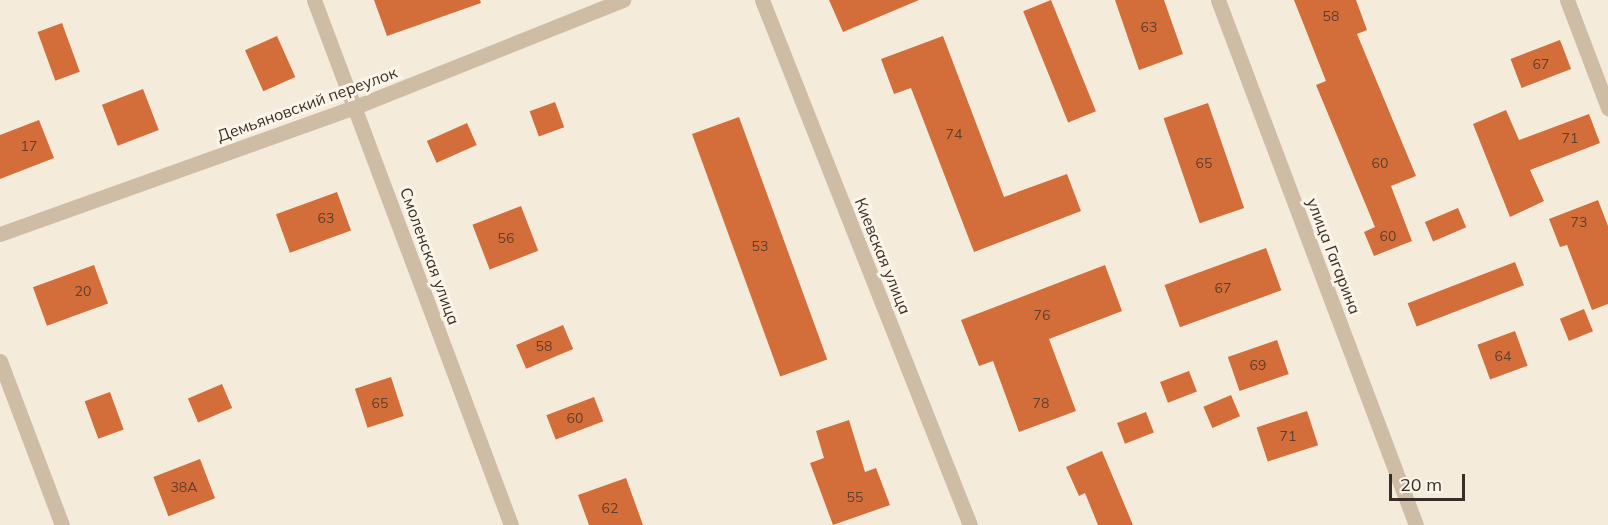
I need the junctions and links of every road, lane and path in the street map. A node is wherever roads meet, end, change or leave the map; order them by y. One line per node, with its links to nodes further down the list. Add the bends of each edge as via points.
1 (314, 0): 6 (street, Смоленская улица)
2 (623, 0): 6 (street, Демьяновский переулок)
3 (762, 0): 12 (street, Киевская улица)
4 (1218, 0): 13 (street, улица Гагарина)
5 (1567, 0): 7 (street)
6 (356, 107): 8 (street, Демьяновский переулок); 11 (street, Смоленская улица)
7 (1608, 108)
8 (0, 234)
9 (0, 362): 10 (street)
10 (62, 525)
11 (511, 525)
12 (970, 525)
13 (1416, 525)

